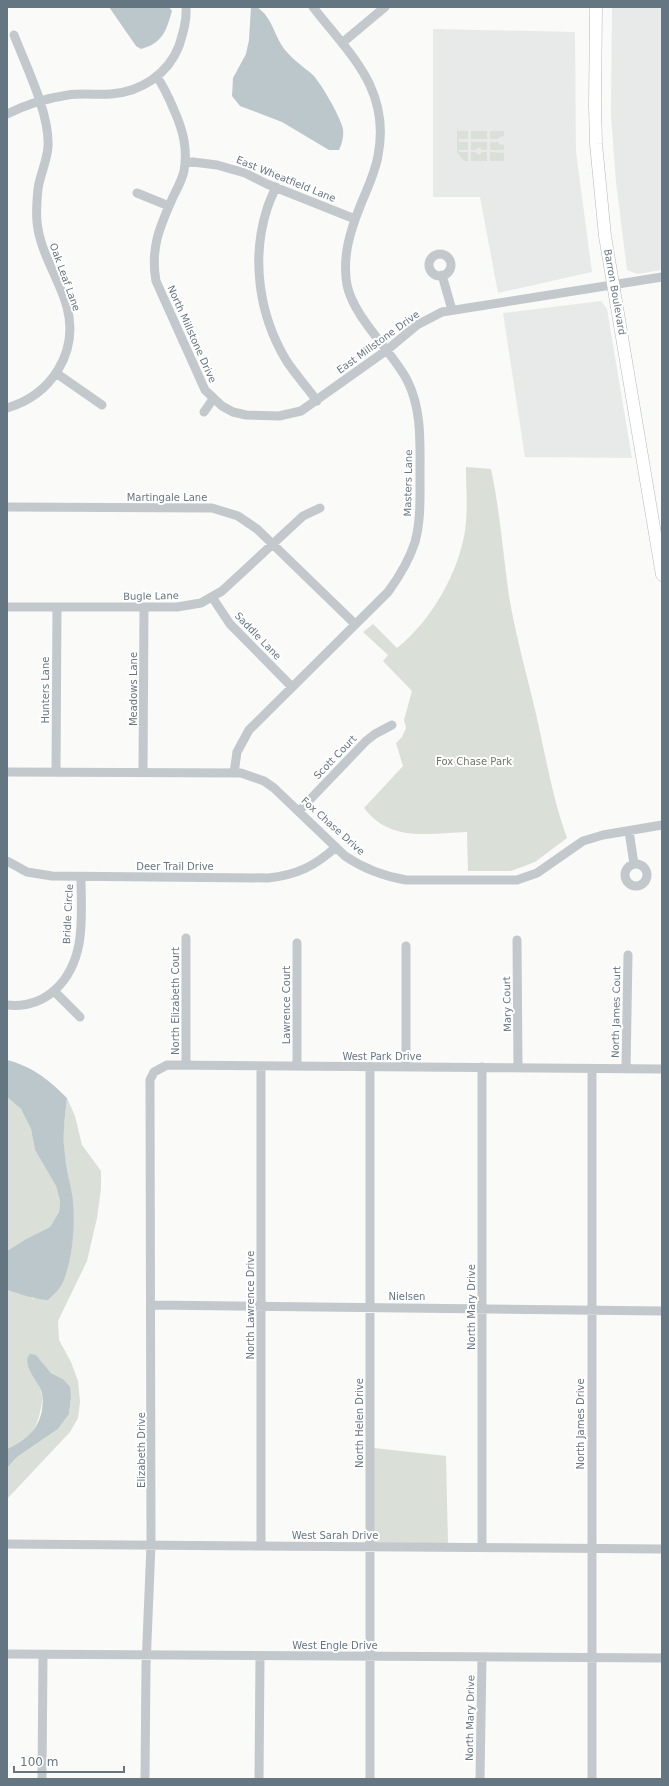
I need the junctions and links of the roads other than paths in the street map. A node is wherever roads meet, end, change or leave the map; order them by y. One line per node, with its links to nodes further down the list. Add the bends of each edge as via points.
1 (186, 7): 7 (street, via 184,31 176,52)
2 (313, 7): 6 (street, Masters Lane)
3 (385, 7): 6 (street)
4 (596, 7): 17 (main road, Barron Boulevard, via 596,144 605,236)
5 (14, 35): 8 (street, Oak Leaf Lane)
6 (342, 44): 14 (street, Masters Lane, via 370,82 380,115 378,156)
7 (157, 78): 8 (street, via 118,93 68,95); 10 (street, North Millstone Drive, via 181,125)
8 (39, 102): 9 (street); 20 (street, Oak Leaf Lane, via 46,124 48,147 38,188 39,236 69,318 68,347)
9 (7, 114)
10 (185, 161): 11 (street, East Wheatfield Lane, via 231,169); 13 (street, North Millstone Drive)
11 (276, 187): 14 (street, East Wheatfield Lane); 22 (street, via 267,208 260,243 261,296 278,346 286,361)
12 (137, 193): 13 (street)
13 (169, 206): 21 (street, North Millstone Drive, via 155,243 156,282 198,377)
14 (355, 219): 19 (street, Masters Lane, via 346,254 348,287 358,311)
15 (442, 276): 18 (street)
16 (662, 277): 17 (street, East Millstone Drive)
17 (615, 286): 18 (street, East Millstone Drive); 29 (main road, Barron Boulevard)
18 (452, 310): 19 (street, East Millstone Drive, via 417,325)
19 (387, 350): 22 (street, East Millstone Drive); 34 (street, Masters Lane, via 407,381 419,420 418,526 412,549 399,576 388,592)
20 (56, 373): 23 (street); 24 (street, Oak Leaf Lane, via 38,393)
21 (213, 399): 22 (street, East Millstone Drive, via 233,412 254,415 290,415); 25 (street)
22 (317, 401)
23 (102, 405)
24 (7, 408)
25 (204, 412)
26 (7, 507): 28 (street, Martingale Lane, via 212,508 238,516 250,523)
27 (320, 508): 28 (street, Bugle Lane, via 304,516)
28 (272, 544): 30 (street, Bugle Lane, via 222,591); 34 (street, Martingale Lane)
29 (662, 575)
30 (212, 597): 33 (street, Bugle Lane, via 187,606); 35 (street, Saddle Lane, via 230,624)
31 (7, 607): 32 (street, Bugle Lane)
32 (57, 607): 33 (street, Bugle Lane); 38 (street, Hunters Lane)
33 (144, 607): 39 (street, Meadows Lane)
34 (355, 624): 35 (street, Masters Lane)
35 (292, 687): 40 (street, Masters Lane, via 249,730 237,752)
36 (392, 726): 41 (street, Scott Court, via 366,741)
37 (7, 772): 38 (street, Fox Chase Drive)
38 (56, 772): 39 (street, Fox Chase Drive)
39 (143, 772): 40 (street, Fox Chase Drive)
40 (234, 772): 41 (street, Fox Chase Drive, via 264,781)
41 (298, 811): 44 (street, Fox Chase Drive)
42 (662, 825): 43 (street, Fox Chase Drive)
43 (629, 831): 44 (street, Fox Chase Drive, via 584,841 537,873 517,880 393,878 357,864); 46 (street)
44 (336, 847): 47 (street, Deer Trail Drive, via 320,862 273,878)
45 (7, 861): 47 (street, Deer Trail Drive, via 27,872 40,875)
46 (634, 864)
47 (81, 877): 53 (street, Bridle Circle, via 79,945 69,972)
48 (186, 938): 56 (street, North Elizabeth Court)
49 (517, 940): 62 (street, Mary Court)
50 (297, 944): 58 (street, Lawrence Court)
51 (406, 946): 60 (street)
52 (628, 955): 64 (street, North James Court)
53 (54, 991): 54 (street, Bridle Circle, via 38,1002 28,1005); 55 (street)
54 (7, 1005)
55 (80, 1018)
56 (186, 1065): 57 (street, West Park Drive); 66 (street, West Park Drive, via 167,1065 154,1072 150,1080)
57 (261, 1066): 58 (street, West Park Drive); 68 (street, North Lawrence Drive)
58 (297, 1066): 59 (street, West Park Drive)
59 (370, 1067): 60 (street, West Park Drive); 69 (street, North Helen Drive)
60 (406, 1067): 61 (street, West Park Drive)
61 (482, 1067): 62 (street, West Park Drive); 70 (street, North Mary Drive)
62 (518, 1067): 63 (street, West Park Drive)
63 (592, 1069): 64 (street, West Park Drive); 71 (street, North James Drive)
64 (626, 1069): 65 (street, West Park Drive)
65 (662, 1069)
66 (151, 1121): 67 (street, Elizabeth Drive)
67 (152, 1305): 68 (street, Nielsen); 74 (street, Elizabeth Drive)
68 (261, 1306): 69 (street, Nielsen); 75 (street, North Lawrence Drive)
69 (370, 1307): 70 (street, Nielsen); 76 (street, North Helen Drive)
70 (482, 1308): 71 (street, Nielsen); 77 (street, North Mary Drive)
71 (591, 1311): 72 (street, Nielsen); 78 (street, North James Drive)
72 (662, 1311)
73 (7, 1544): 74 (street, West Sarah Drive)
74 (151, 1545): 75 (street, West Sarah Drive); 82 (street, Elizabeth Drive)
75 (261, 1545): 76 (street, West Sarah Drive)
76 (371, 1546): 77 (street, West Sarah Drive); 84 (street, North Helen Drive)
77 (482, 1546): 78 (street, West Sarah Drive)
78 (591, 1549): 79 (street, West Sarah Drive); 86 (street, North James Drive)
79 (662, 1549)
80 (7, 1654): 81 (street, West Engle Drive)
81 (43, 1655): 82 (street, West Engle Drive); 88 (street)
82 (147, 1655): 83 (street, West Engle Drive); 89 (street, Elizabeth Drive)
83 (260, 1656): 84 (street, West Engle Drive); 90 (street)
84 (371, 1656): 85 (street, West Engle Drive); 91 (street, North Helen Drive)
85 (482, 1657): 86 (street, West Engle Drive); 92 (street, North Mary Drive)
86 (592, 1658): 87 (street, West Engle Drive); 93 (street, North James Drive)
87 (662, 1658)
88 (42, 1779)
89 (145, 1779)
90 (260, 1779)
91 (370, 1779)
92 (480, 1779)
93 (592, 1779)

